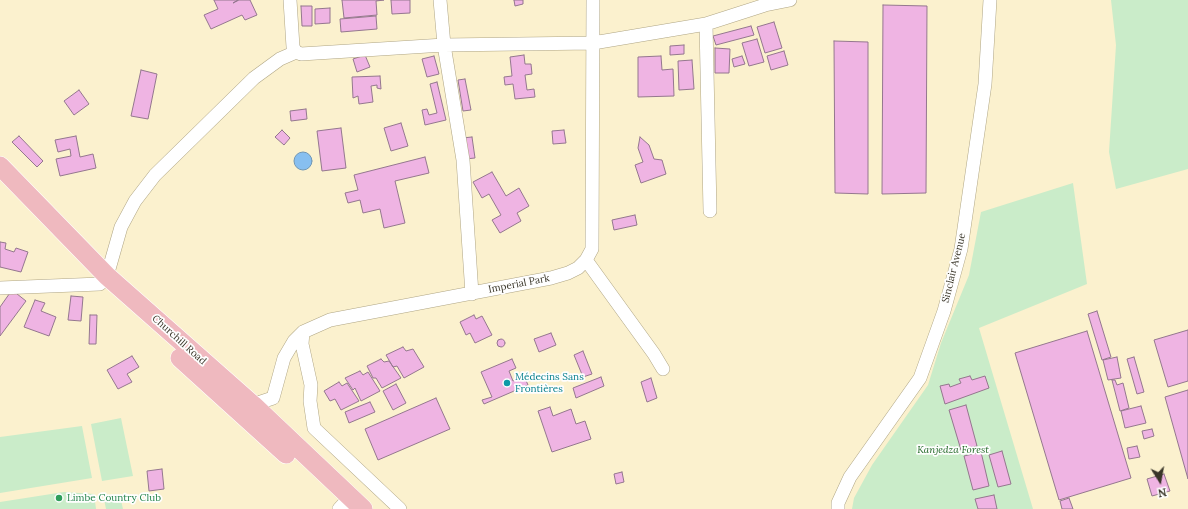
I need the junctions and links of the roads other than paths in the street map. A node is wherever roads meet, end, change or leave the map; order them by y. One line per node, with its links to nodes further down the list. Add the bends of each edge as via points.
1 (290, 0): 10 (street, via 293,47)
2 (440, 0): 9 (street)
3 (592, 0): 8 (street)
4 (790, 0): 6 (street)
5 (990, 0): 23 (street, Sinclair Avenue, via 985,84 962,242 944,311 920,378 850,477 838,503)
6 (765, 2): 7 (street)
7 (706, 24): 8 (street); 13 (street)
8 (593, 43): 9 (street); 14 (street, via 592,249)
9 (444, 45): 10 (street, via 301,54); 17 (street, via 463,160)
10 (296, 52): 15 (street, via 280,59 254,78 155,174 135,201 121,227)
11 (0, 166): 15 (highway, Churchill Road)
12 (0, 177): 15 (highway, Churchill Road)
13 (710, 211)
14 (586, 260): 17 (street, Imperial Park, via 568,273); 19 (street)
15 (104, 280): 16 (street); 20 (highway, Churchill Road)
16 (0, 288)
17 (472, 294): 18 (street, Imperial Park, via 330,320)
18 (303, 332): 20 (street, Imperial Park, via 284,358 273,398); 22 (street, via 302,344 311,385 310,401 314,428)
19 (663, 369)
20 (244, 407): 21 (highway, Churchill Road)
21 (350, 506)
22 (400, 509)
23 (838, 509)

